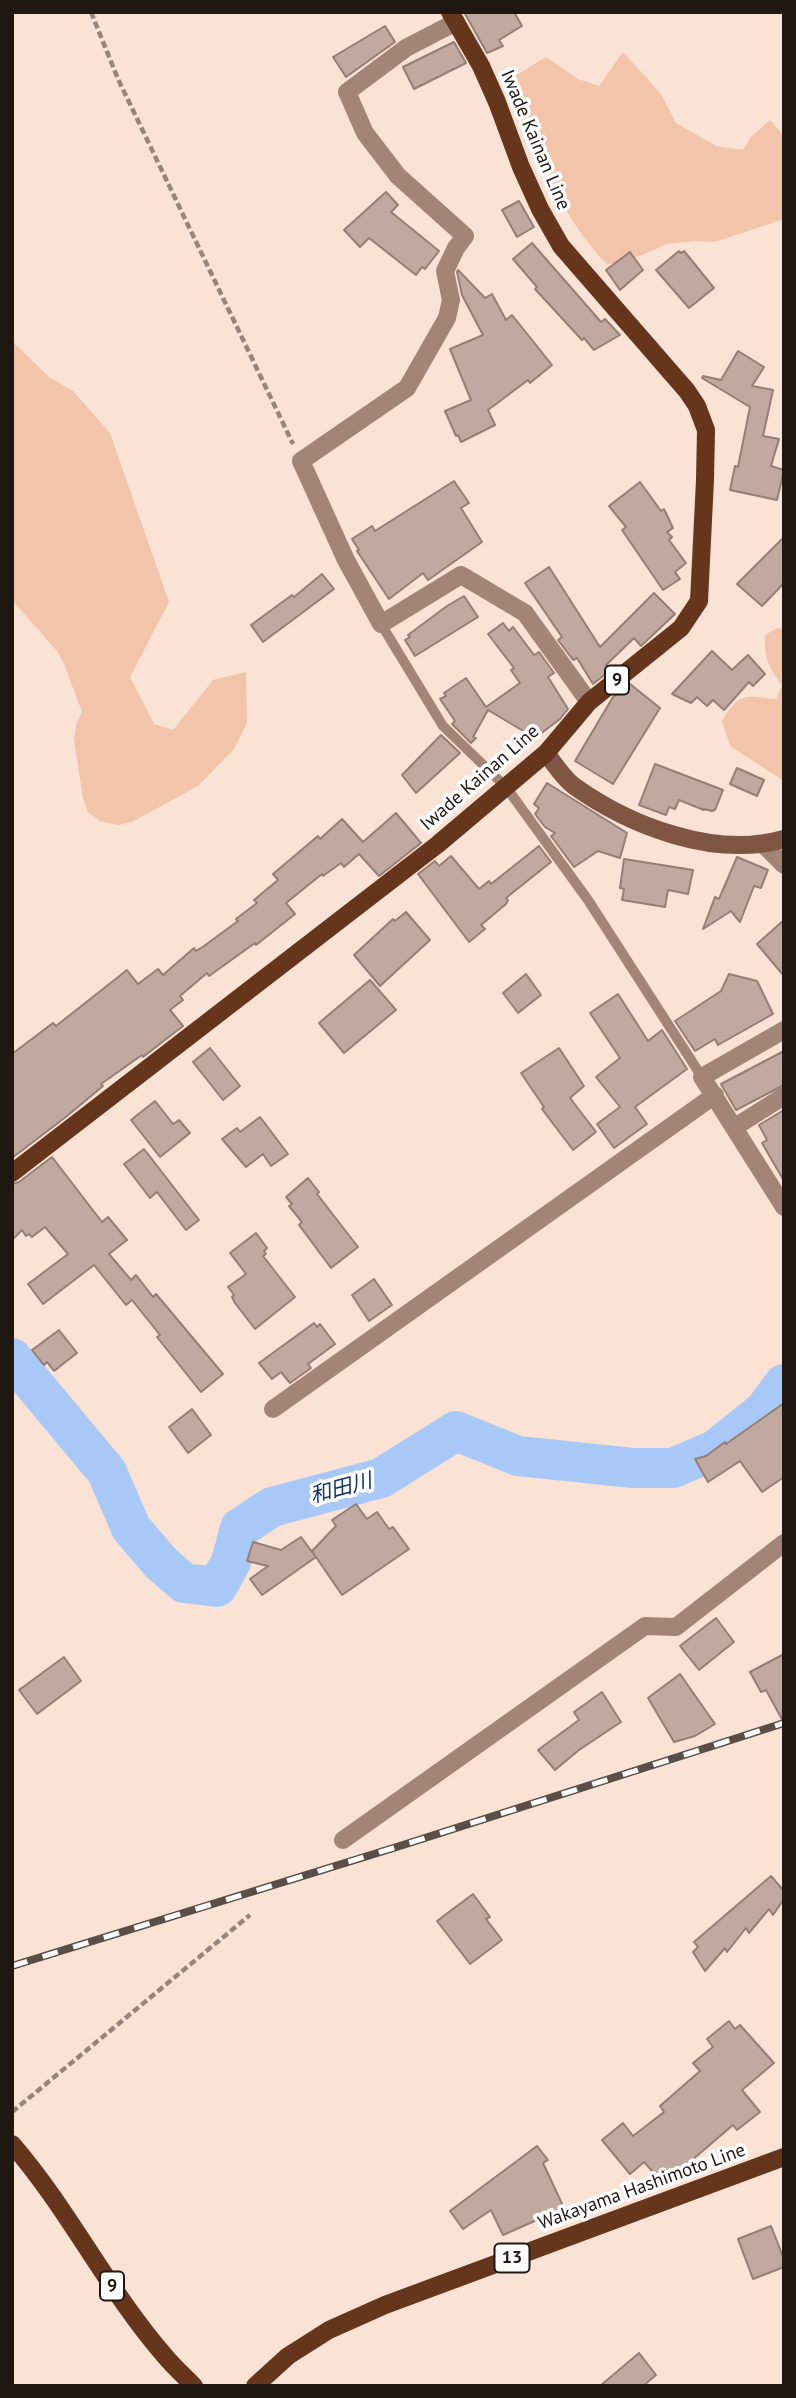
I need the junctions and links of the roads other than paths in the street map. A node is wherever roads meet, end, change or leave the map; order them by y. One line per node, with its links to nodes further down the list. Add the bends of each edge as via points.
1 (453, 17): 2 (street, via 346,92 365,133 398,176 465,236 444,271 451,300 447,318 407,388 301,461); 3 (main road, Iwade Kainan Line / 9, via 481,65 521,167 561,246 687,391 706,430 699,601 681,628)
2 (381, 624): 3 (street, via 461,575 525,613); 5 (lane, via 443,726)
3 (589, 702): 4 (main road, Iwade Kainan Line / 9)
4 (546, 753): 5 (main road, Iwade Kainan Line / 9); 7 (street, via 572,785 648,828 696,842)
5 (506, 787): 10 (lane, via 588,900); 14 (main road, Iwade Kainan Line / 9, via 332,928)
6 (784, 839): 7 (street)
7 (764, 845): 8 (street)
8 (784, 865)
9 (784, 1030): 10 (street)
10 (702, 1077): 11 (street)
11 (715, 1095): 13 (street); 16 (street)
12 (784, 1096): 13 (street)
13 (735, 1127): 15 (street)
14 (12, 1173)
15 (784, 1207)
16 (273, 1409)
17 (784, 1543): 18 (street, via 676,1627 645,1626)
18 (343, 1840)
19 (12, 2144): 21 (main road, 9, via 41,2178 163,2354)
20 (784, 2157): 22 (main road, Wakayama Hashimoto Line / 13, via 385,2305 329,2330)
21 (194, 2386)
22 (255, 2386)

